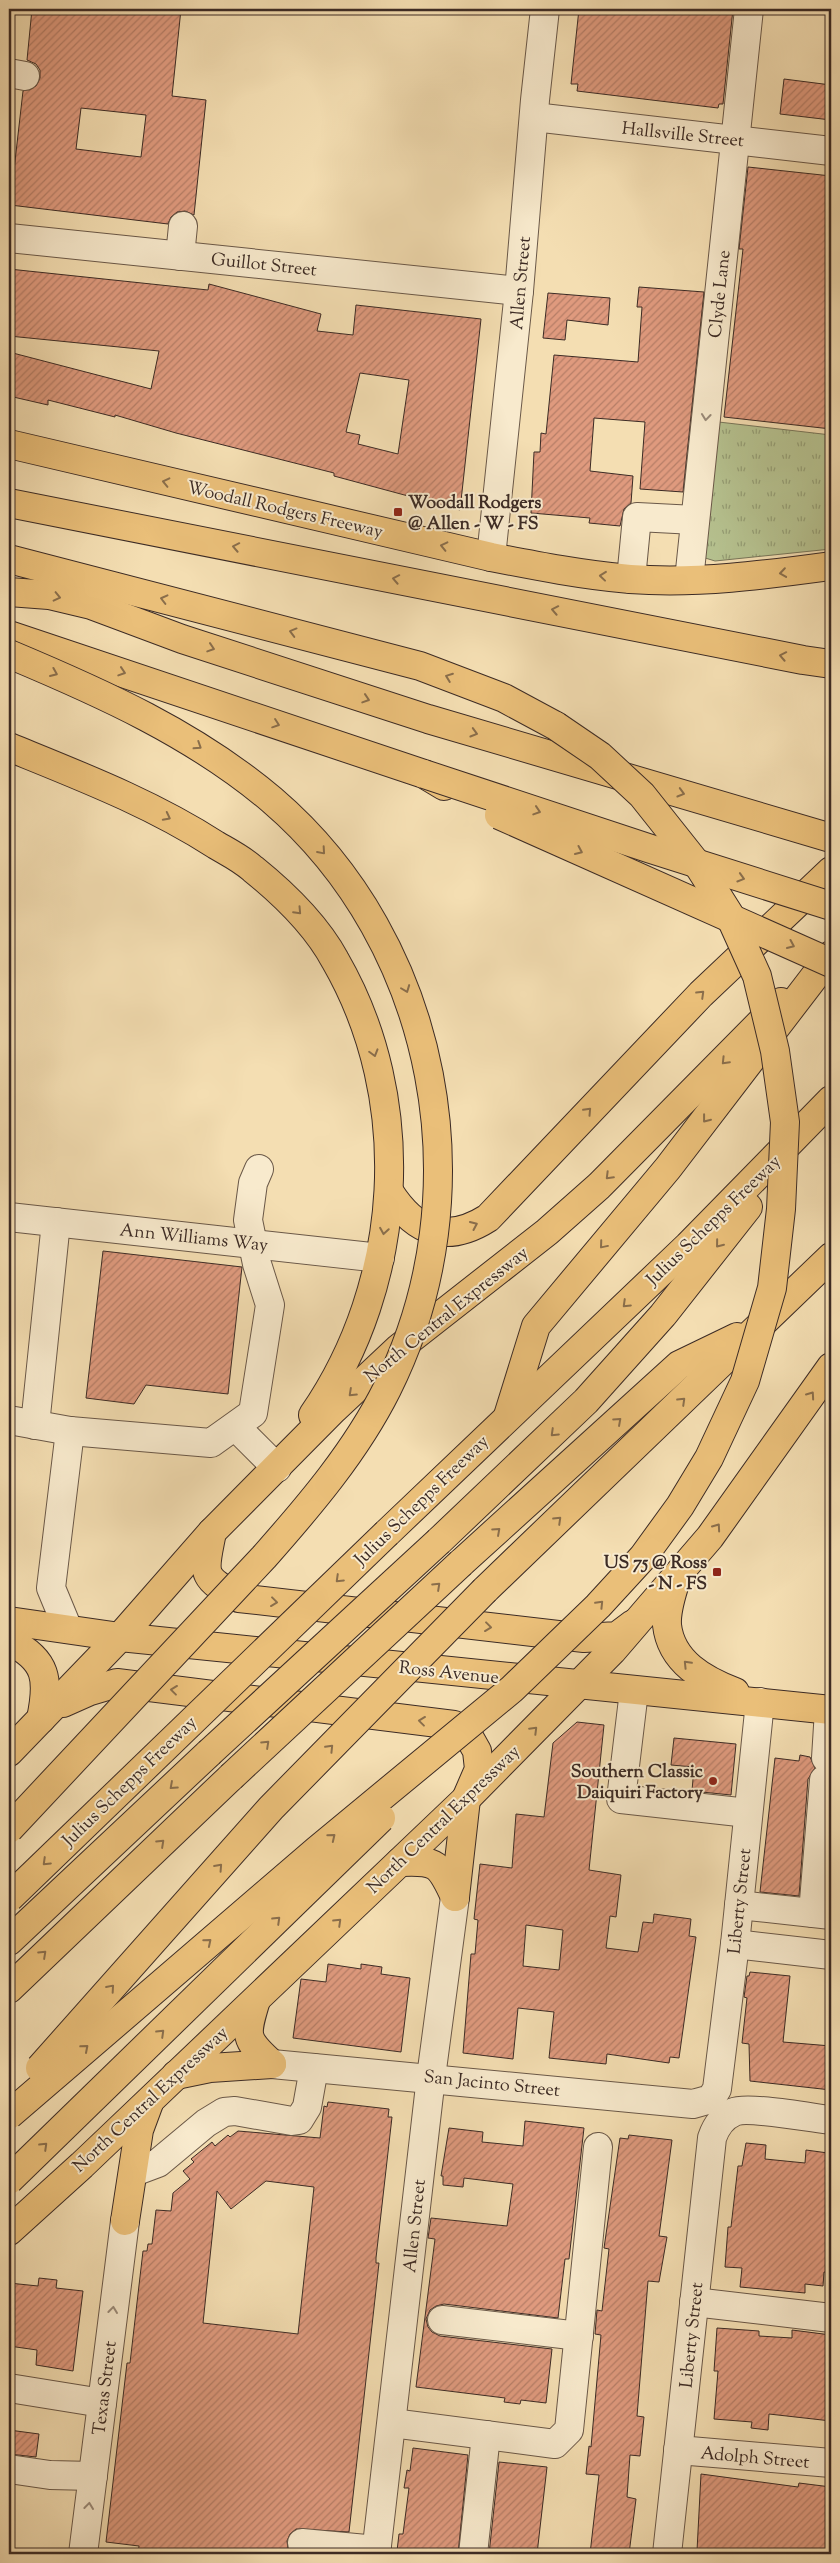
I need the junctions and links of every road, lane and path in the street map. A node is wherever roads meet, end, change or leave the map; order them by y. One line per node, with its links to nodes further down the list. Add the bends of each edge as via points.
1 (545, 9): 3 (street, Allen Street)
2 (749, 9): 4 (street, Clyde Lane)
3 (534, 117): 4 (street, Hallsville Street); 9 (street, Allen Street)
4 (735, 140): 5 (street, Hallsville Street); 14 (street, Clyde Lane, one-way to 14)
5 (831, 151)
6 (183, 226): 8 (street)
7 (9, 238): 8 (street, Guillot Street)
8 (180, 256): 9 (street, Guillot Street)
9 (519, 291): 15 (street, Allen Street)
10 (9, 444): 15 (main road, Woodall Rodgers Freeway, one-way to 10)
11 (9, 484): 13 (main road)
12 (9, 503): 13 (main road)
13 (97, 519): 23 (main road, one-way to 13)
14 (695, 520): 18 (street, via 637,518); 19 (street, Clyde Lane)
15 (491, 557): 18 (main road, Woodall Rodgers Freeway, one-way to 15, via 569,572)
16 (9, 559): 55 (main road, one-way to 16, bridge, via 598,1606 643,1557 709,1458 745,1381 772,1288 781,1209 785,1122 775,1051 757,976 745,949 729,914 700,868 642,796 600,756 556,726 513,703 420,666)
17 (831, 566): 19 (main road, Woodall Rodgers Freeway, one-way to 19, via 758,576)
18 (631, 579): 19 (main road, Woodall Rodgers Freeway)
19 (689, 580)
20 (9, 592): 26 (main road, one-way to 26, bridge, via 49,595 91,605 182,639 428,719)
21 (9, 635): 25 (main road, one-way to 25)
22 (9, 654): 63 (main road, one-way to 63, bridge, via 108,697 187,739 232,768 274,802 329,860 377,930 413,1010 434,1095 439,1173 432,1253 420,1305 387,1389 365,1428 303,1512 264,1557)
23 (831, 664)
24 (9, 747): 33 (main road, one-way to 33, via 124,794 192,830 252,868 300,912 335,958 358,1004 375,1056 385,1102)
25 (424, 774): 28 (main road, one-way to 28, bridge); 31 (main road, one-way to 31, bridge, via 470,802)
26 (831, 838)
27 (831, 871): 33 (main road, one-way to 27, via 401,1210 433,1230 452,1234 488,1218 700,994)
28 (831, 906)
29 (831, 950): 46 (main road, North Central Expressway, one-way to 46, via 599,1186 547,1232 399,1348)
30 (831, 955): 41 (main road, one-way to 41, via 668,1168 536,1326)
31 (831, 963)
32 (831, 1102): 41 (main road, Julius Schepps Freeway, one-way to 41, via 756,1179); 69 (main road, one-way to 69, bridge, via 663,1315 559,1428)
33 (390, 1193): 37 (main road, one-way to 37)
34 (9, 1217): 35 (street, Ann Williams Way)
35 (56, 1222): 36 (street, Ann Williams Way); 43 (street)
36 (252, 1243): 37 (street, Ann Williams Way); 44 (street, via 270,1305 253,1413)
37 (380, 1258): 46 (main road, via 364,1319 344,1366)
38 (825, 1264): 39 (main road)
39 (761, 1326): 72 (main road, one-way to 39, bridge, via 461,1563 679,1365); 79 (main road, one-way to 39, bridge, via 272,1808 485,1590)
40 (831, 1367): 48 (main road, North Central Expressway, one-way to 40, via 710,1537)
41 (507, 1418): 66 (main road, Julius Schepps Freeway, one-way to 66, bridge)
42 (9, 1420): 43 (street)
43 (35, 1425): 45 (street)
44 (236, 1427): 45 (street, via 211,1443); 46 (street)
45 (70, 1431): 51 (street, via 51,1588)
46 (277, 1468): 47 (main road, North Central Expressway)
47 (212, 1532): 49 (main road, one-way to 49, via 206,1565 208,1576 214,1584 239,1598 584,1638 616,1636); 52 (main road, North Central Expressway)
48 (676, 1579): 49 (main road, North Central Expressway); 57 (main road, one-way to 48, via 702,1678 684,1662 673,1645 667,1625)
49 (642, 1619): 54 (main road, North Central Expressway)
50 (9, 1621): 51 (main road, Ross Avenue)
51 (68, 1629): 52 (main road, Ross Avenue); 53 (main road, Ross Avenue)
52 (120, 1637): 54 (main road, Ross Avenue); 59 (main road, North Central Expressway)
53 (9, 1639): 59 (main road, via 29,1651 40,1668 47,1690)
54 (578, 1686): 56 (main road, Ross Avenue); 61 (main road, North Central Expressway, one-way to 54)
55 (512, 1689): 81 (main road, one-way to 55, bridge, via 309,1856); 85 (main road, one-way to 55, bridge)
56 (634, 1690): 57 (main road, Ross Avenue); 62 (street, via 622,1799)
57 (760, 1702): 58 (main road, Ross Avenue); 62 (street, Liberty Street)
58 (830, 1710): 68 (street, via 825,1769)
59 (47, 1713): 60 (main road, North Central Expressway); 61 (main road, one-way to 59, via 479,1769 477,1751 468,1735 454,1725 117,1683 90,1691)
60 (9, 1752)
61 (466, 1799): 64 (main road, North Central Expressway); 65 (main road)
62 (748, 1813): 67 (street, Liberty Street)
63 (9, 1829)
64 (400, 1862): 65 (main road, via 424,1861 438,1867); 73 (main road, North Central Expressway, one-way to 64)
65 (455, 1897): 77 (street, Allen Street)
66 (9, 1898)
67 (739, 1905): 68 (street); 70 (street, Liberty Street)
68 (822, 1914)
69 (9, 1941)
70 (735, 1944): 71 (street); 80 (street, Liberty Street)
71 (831, 1955)
72 (9, 1989)
73 (256, 2000): 74 (main road, via 248,2027 249,2035 253,2047); 76 (main road, North Central Expressway)
74 (272, 2064): 75 (street, San Jacinto Street); 76 (main road, via 210,2068)
75 (314, 2068): 77 (street, San Jacinto Street); 84 (street, via 306,2107 299,2120 224,2112 158,2163)
76 (176, 2075): 78 (main road, North Central Expressway)
77 (431, 2077): 80 (street, San Jacinto Street); 94 (street, Allen Street)
78 (150, 2100): 84 (main road, via 139,2130); 87 (main road, North Central Expressway)
79 (9, 2103)
80 (717, 2108): 82 (street, San Jacinto Street); 88 (street, Liberty Street)
81 (9, 2115)
82 (831, 2120)
83 (598, 2147): 91 (street)
84 (134, 2172): 86 (main road)
85 (9, 2180)
86 (124, 2221): 93 (street, Texas Street, one-way to 86)
87 (9, 2230)
88 (694, 2302): 89 (street); 96 (street, Liberty Street)
89 (831, 2318)
90 (442, 2320): 91 (street)
91 (578, 2336): 95 (street, via 569,2430 555,2444)
92 (9, 2388): 93 (street)
93 (102, 2403): 99 (street, Texas Street)
94 (392, 2423): 95 (street); 101 (street, Allen Street)
95 (486, 2435): 103 (street)
96 (678, 2450): 97 (street, Adolph Street); 104 (street, Liberty Street)
97 (831, 2463)
98 (9, 2469): 99 (street, via 50,2475)
99 (93, 2476): 102 (street, Texas Street, one-way to 99)
100 (302, 2543): 101 (street)
101 (376, 2552)
102 (83, 2554)
103 (473, 2554)
104 (667, 2554)

